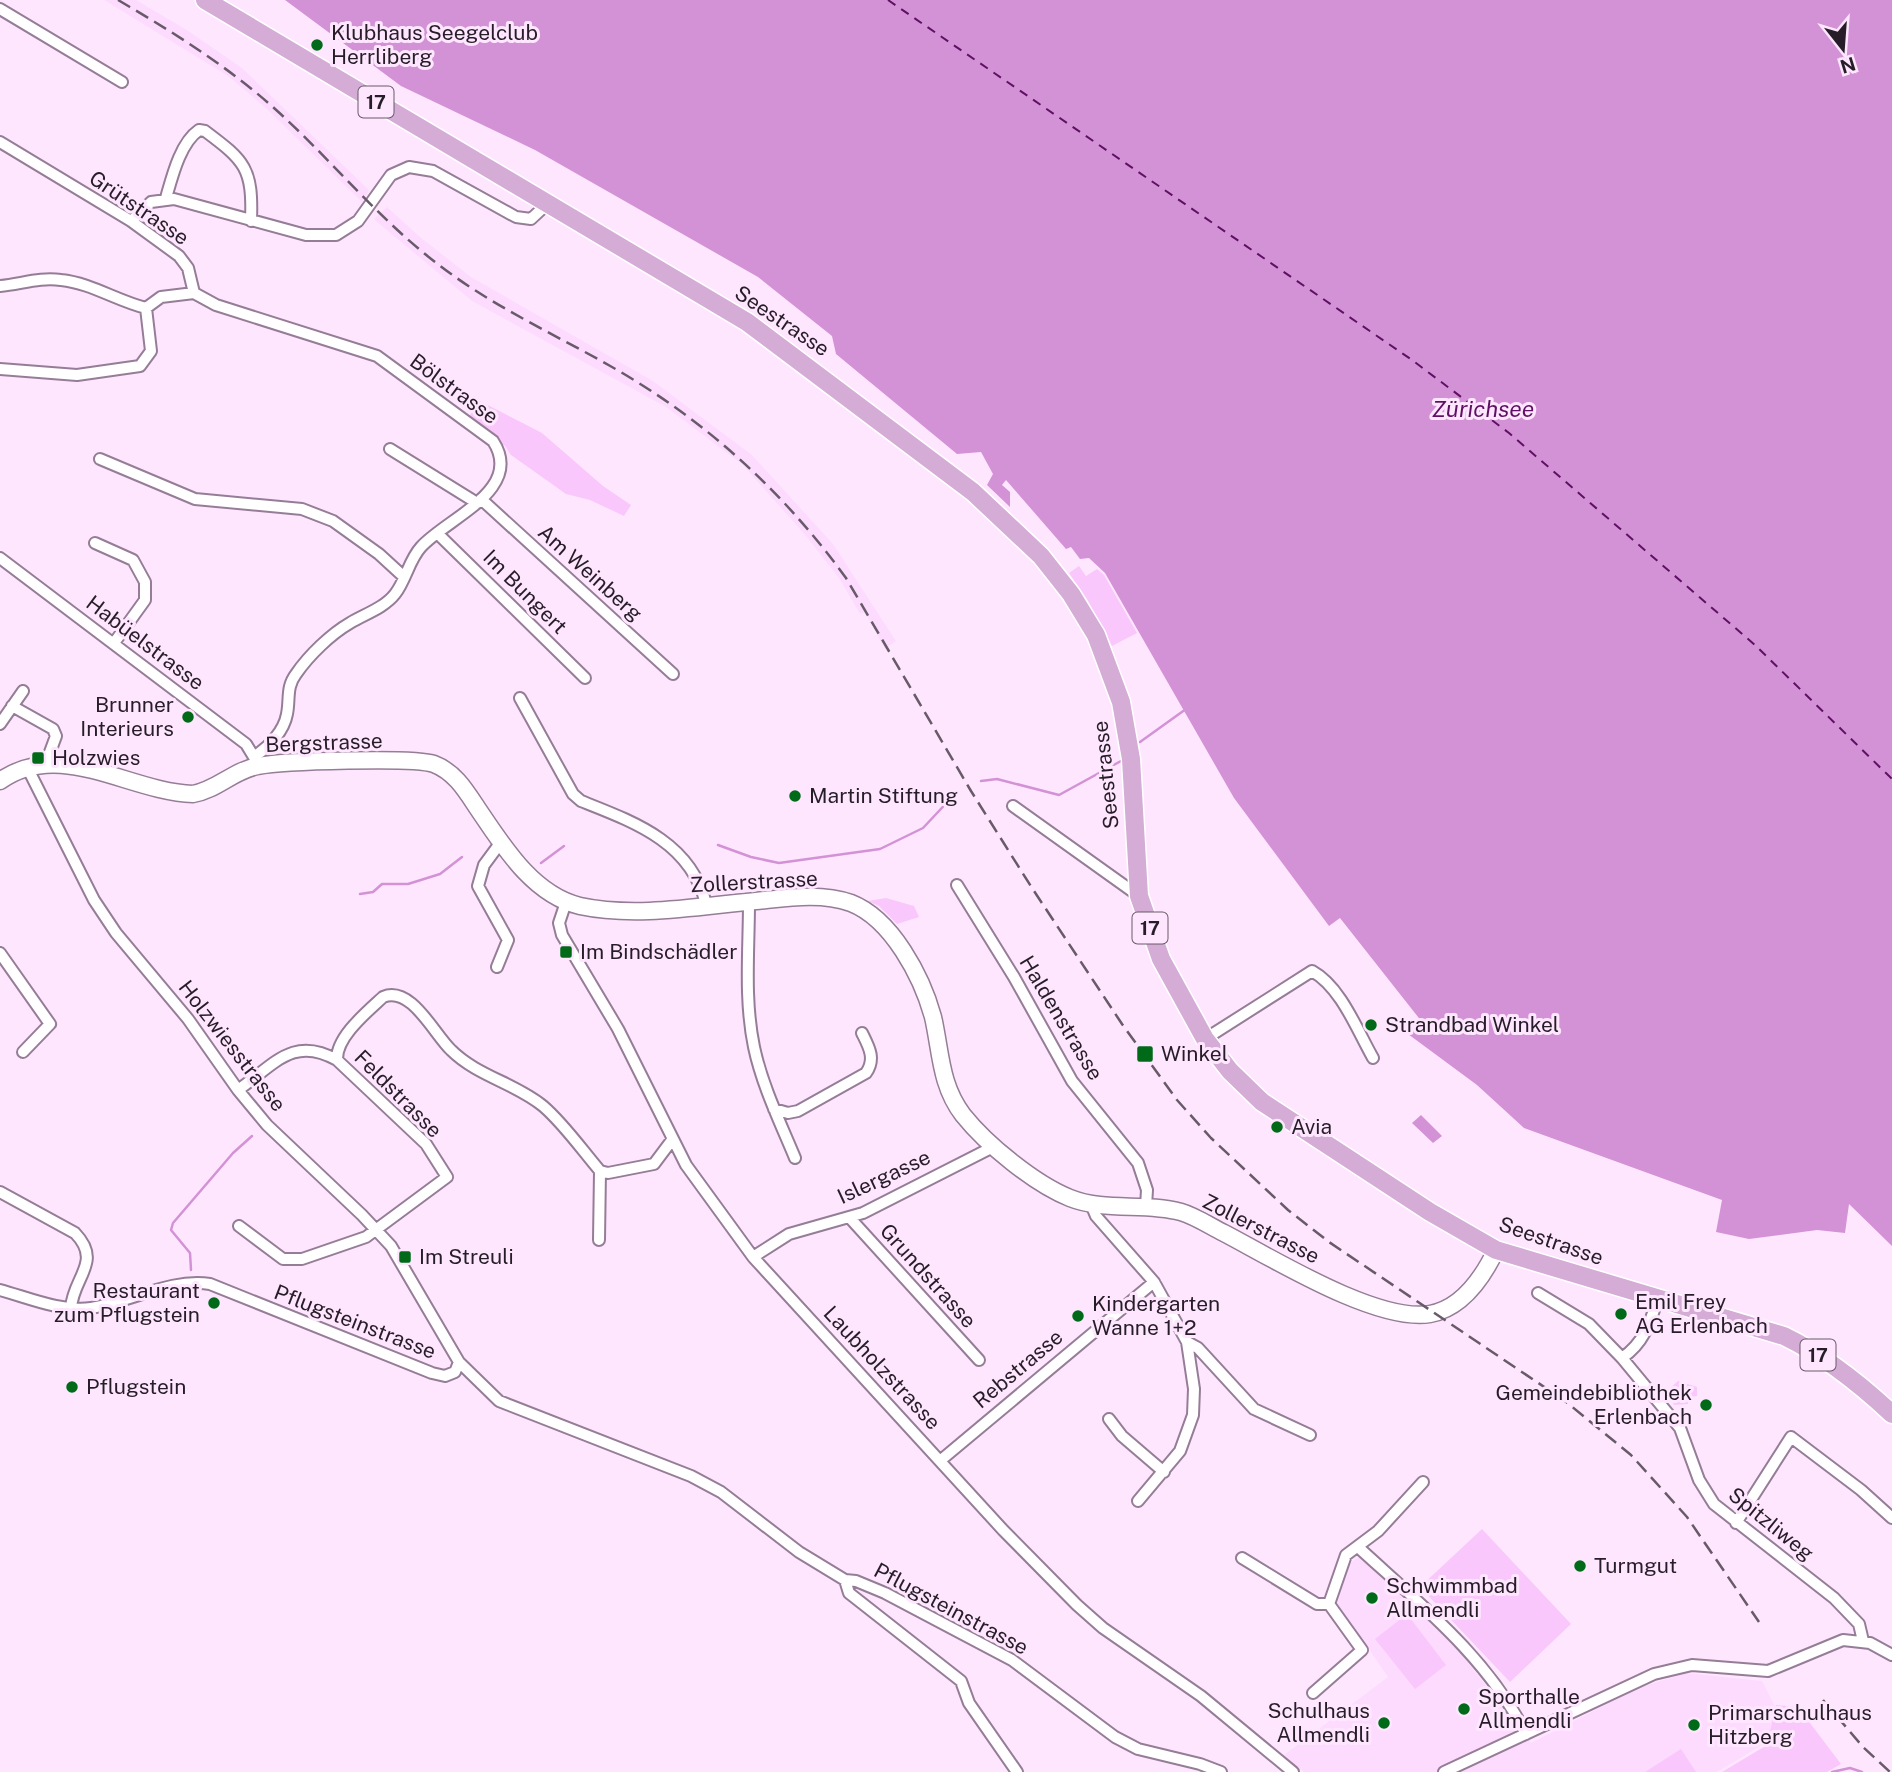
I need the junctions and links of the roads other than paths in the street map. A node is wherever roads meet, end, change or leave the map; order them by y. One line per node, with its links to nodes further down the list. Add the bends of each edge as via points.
1 (205, 0): 6 (main road, Seestrasse / 17)
2 (0, 9): 3 (street)
3 (122, 82)
4 (0, 142): 7 (street, Grütstrasse)
5 (166, 198): 7 (street, via 152,202); 8 (street); 8 (street, via 192,134 205,131 241,158 252,199)
6 (546, 205): 8 (street, via 531,219 516,217 433,172 409,167 391,175 358,220 336,235 306,236); 34 (main road, Seestrasse / 17, via 747,322 972,492 1041,556 1096,635 1121,702 1131,759)
7 (131, 221): 10 (street, Grütstrasse, via 179,256 188,268)
8 (251, 221)
9 (0, 286): 11 (street, via 59,279)
10 (194, 293): 11 (street, via 161,297); 15 (street, Bölstrasse, via 219,306 377,356 494,441 503,464)
11 (146, 308): 12 (street, via 151,351 140,366 77,375)
12 (0, 369)
13 (390, 449): 15 (street, Am Weinberg)
14 (100, 459): 19 (street, via 195,499 260,503 333,521)
15 (479, 501): 16 (street, Bölstrasse); 21 (street, Am Weinberg)
16 (437, 533): 19 (street, Bölstrasse, via 420,548); 22 (street, Im Bungert)
17 (95, 543): 20 (street, via 133,560 145,582 145,600)
18 (0, 558): 20 (street, Habüelstrasse)
19 (403, 576): 27 (street, Bölstrasse, via 395,594 348,624 298,671 289,685 285,720)
20 (114, 643): 27 (street, Habüelstrasse, via 246,744)
21 (673, 674)
22 (585, 678)
23 (23, 691): 25 (street)
24 (520, 698): 37 (street, via 573,794 673,846 703,890)
25 (12, 706): 26 (street); 28 (street, via 53,729 56,736)
26 (0, 724)
27 (256, 761): 28 (street, Bergstrasse, via 210,789 193,793); 32 (street, Bergstrasse, via 436,765 460,782)
28 (46, 763): 29 (street, Bergstrasse)
29 (26, 767): 30 (street, Bergstrasse); 45 (street, Holzwiesstrasse, via 104,917 188,1019)
30 (0, 781)
31 (1013, 806): 34 (street)
32 (498, 838): 35 (street, Zollerstrasse, via 528,874); 39 (street, via 478,886 508,940)
33 (957, 884): 53 (street, Haldenstrasse, via 1072,1081 1138,1163)
34 (1139, 896): 41 (main road, Seestrasse / 17, via 1161,959)
35 (566, 902): 37 (street, Zollerstrasse, via 599,909 646,910); 47 (street, Laubholzstrasse, via 559,923 562,935 618,1029)
36 (749, 902): 37 (street, Zollerstrasse); 46 (street, via 748,1007 754,1048); 48 (street, Zollerstrasse, via 819,897 851,904 876,919 919,980 950,1094)
37 (706, 904)
38 (0, 953): 42 (street, via 50,1024)
39 (497, 967)
40 (862, 1033): 46 (street, via 872,1054 872,1066 866,1073 798,1111)
41 (1205, 1040): 43 (street, via 1312,971 1343,1006); 58 (main road, Seestrasse / 17, via 1262,1102)
42 (23, 1052)
43 (1373, 1058)
44 (337, 1060): 45 (street, via 320,1050 304,1048); 50 (street, Feldstrasse, via 337,1051 361,1018 383,997 395,995 416,1008 461,1059 546,1109); 56 (street, Feldstrasse, via 426,1144 447,1177)
45 (238, 1090): 56 (street, Holzwiesstrasse, via 267,1125)
46 (774, 1109): 49 (street)
47 (672, 1140): 50 (street, via 654,1164); 59 (street, Laubholzstrasse, via 703,1192)
48 (993, 1147): 52 (street, Zollerstrasse, via 1051,1189); 54 (street, Islergasse)
49 (795, 1158)
50 (600, 1171): 57 (street)
51 (0, 1192): 64 (street, via 84,1242 88,1263 74,1290)
52 (1091, 1204): 53 (street, Zollerstrasse); 60 (street, via 1096,1216)
53 (1146, 1206): 58 (street, Zollerstrasse, via 1183,1213 1328,1288 1415,1315 1433,1314 1469,1292 1485,1274)
54 (849, 1217): 59 (street, Islergasse, via 789,1234); 67 (street, Grundstrasse)
55 (239, 1226): 56 (street, via 283,1258 299,1260 366,1237)
56 (375, 1229): 68 (street, Holzwiesstrasse, via 397,1255)
57 (599, 1240)
58 (1496, 1250): 63 (main road, Seestrasse / 17)
59 (753, 1257): 72 (street, Laubholzstrasse)
60 (1154, 1282): 65 (street); 72 (street, Rebstrasse)
61 (0, 1290): 64 (street, Pflugsteinstrasse)
62 (1538, 1293): 66 (street, Spitzliweg, via 1589,1324)
63 (1658, 1298): 66 (street, via 1636,1349); 69 (main road, Seestrasse / 17, via 1759,1326 1805,1346 1862,1386)
64 (71, 1308): 68 (street, Pflugsteinstrasse, via 102,1306 204,1283 432,1373 445,1376 455,1372)
65 (1187, 1342): 71 (street, via 1198,1348 1254,1409); 73 (street, via 1193,1415 1180,1451)
66 (1622, 1358): 77 (street, Spitzliweg, via 1673,1417 1706,1492)
67 (979, 1360)
68 (459, 1362): 80 (street, Pflugsteinstrasse, via 499,1401 691,1476)
69 (1892, 1414)
70 (1109, 1419): 73 (street)
71 (1311, 1435)
72 (941, 1460): 88 (street, Laubholzstrasse, via 1077,1605 1201,1696)
73 (1164, 1472): 75 (street)
74 (1423, 1482): 78 (street)
75 (1138, 1501)
76 (1892, 1518): 77 (street, via 1791,1437)
77 (1736, 1523): 82 (street, Spitzliweg, via 1834,1598 1859,1624)
78 (1358, 1547): 81 (street, via 1346,1555); 85 (street, via 1454,1634 1516,1714)
79 (1242, 1559): 81 (street, via 1317,1604)
80 (845, 1580): 86 (street, Pflugsteinstrasse, via 849,1593 961,1681 968,1703); 87 (street, Pflugsteinstrasse, via 885,1593 1012,1660 1138,1749)
81 (1329, 1604): 84 (street, via 1362,1650)
82 (1863, 1641): 83 (street); 85 (street, via 1836,1641 1768,1671 1692,1665 1654,1674)
83 (1892, 1655)
84 (1313, 1693)
85 (1526, 1734): 89 (street)
86 (1017, 1772)
87 (1221, 1772)
88 (1293, 1772)
89 (1444, 1772)

